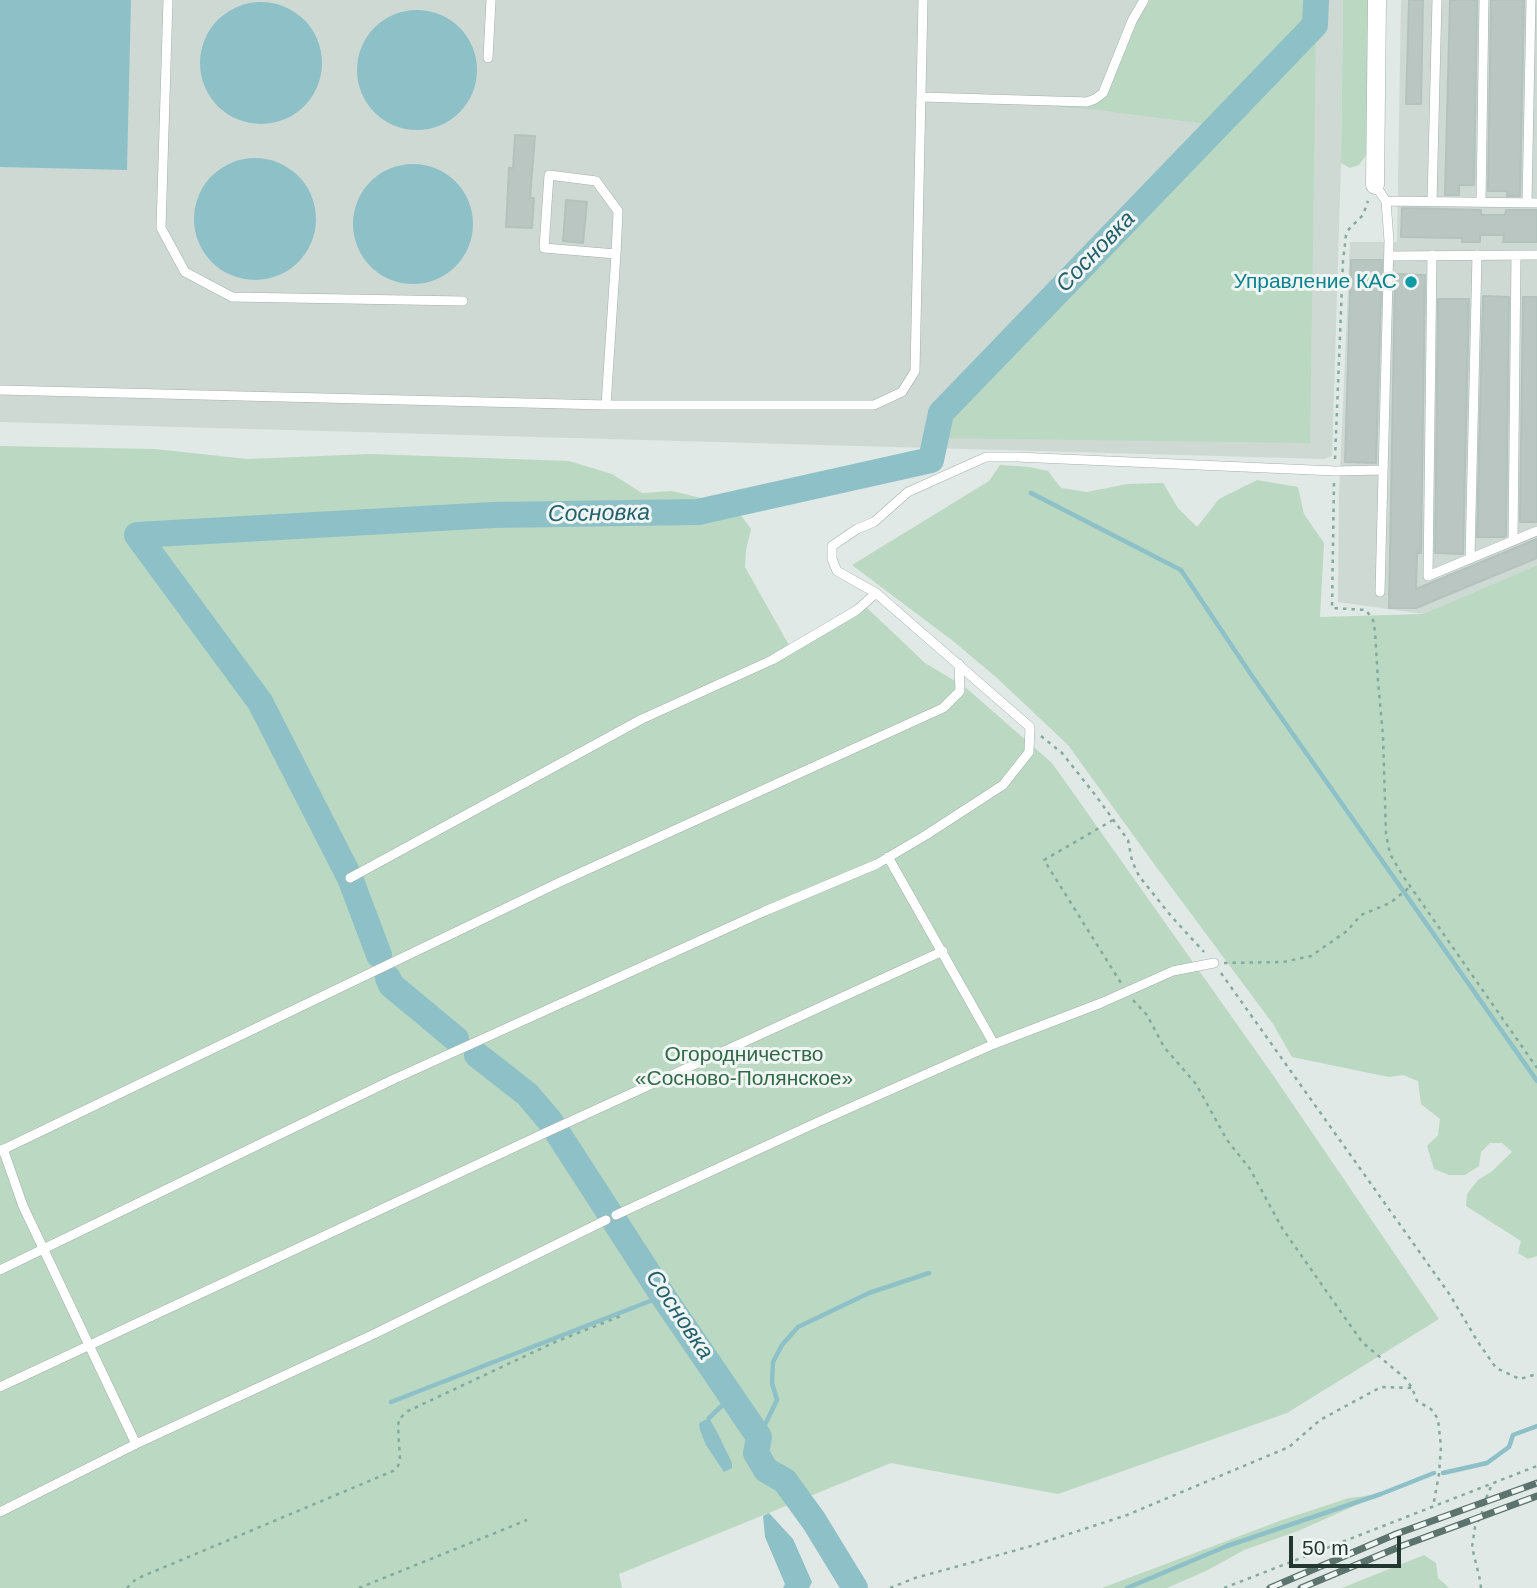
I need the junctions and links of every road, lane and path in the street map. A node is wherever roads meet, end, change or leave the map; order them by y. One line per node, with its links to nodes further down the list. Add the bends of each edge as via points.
1 (168, 0): 22 (lane, via 161,228 185,272 232,298)
2 (491, 0): 9 (lane)
3 (923, 0): 10 (lane)
4 (1144, 0): 10 (lane, via 1103,93 1096,99)
5 (1377, 0): 11 (street)
6 (1437, 0): 13 (lane)
7 (1484, 0): 14 (lane)
8 (1531, 0): 15 (lane)
9 (488, 58)
10 (922, 97): 24 (lane, via 915,371 902,392 874,405)
11 (1375, 185): 12 (lane); 26 (path, via 1363,215 1346,235)
12 (1386, 201): 13 (lane); 21 (lane)
13 (1432, 202): 14 (lane)
14 (1480, 202): 15 (lane)
15 (1532, 203)
16 (616, 254): 16 (lane, via 618,211 596,181 549,175 544,248); 24 (lane)
17 (1432, 255): 18 (lane); 21 (lane); 29 (lane, via 1428,576)
18 (1477, 255): 19 (lane); 29 (lane)
19 (1516, 255): 20 (lane); 28 (lane)
20 (1537, 255)
21 (1389, 256): 25 (lane)
22 (463, 301)
23 (0, 390): 24 (lane)
24 (606, 405)
25 (1383, 470): 26 (lane); 30 (lane)
26 (1335, 471): 31 (lane, via 986,457 908,492 874,522 832,547 837,571); 37 (path, via 1332,608 1366,610 1373,620 1388,845)
27 (1537, 530): 28 (lane)
28 (1513, 540): 29 (lane)
29 (1471, 558)
30 (1380, 592)
31 (876, 593): 32 (lane); 36 (lane, via 857,610 772,660 642,719)
32 (959, 664): 33 (lane); 43 (lane, via 960,691 943,708 560,882)
33 (1030, 727): 34 (path, via 1062,753); 35 (lane, via 1029,752 1003,785)
34 (1113, 820): 39 (path, via 1128,840 1139,876); 40 (path, via 1044,860)
35 (888, 857): 38 (lane); 46 (lane, via 392,1080)
36 (350, 878)
37 (1410, 886): 39 (path, via 1390,903 1361,915 1311,956 1283,962); 42 (path)
38 (943, 951): 41 (lane); 49 (lane)
39 (1214, 963): 40 (lane, via 1173,971); 50 (path, via 1450,1295 1496,1368 1520,1379)
40 (1126, 992): 41 (lane); 52 (path, via 1196,1084 1282,1228 1362,1342)
41 (994, 1044): 44 (lane)
42 (1537, 1068)
43 (2, 1150): 46 (lane)
44 (616, 1215)
45 (606, 1220): 53 (lane)
46 (44, 1249): 47 (lane); 49 (lane)
47 (0, 1270)
48 (621, 1316): 59 (path, via 408,1411 399,1419 400,1459 393,1471 136,1579)
49 (89, 1346): 51 (lane); 53 (lane)
50 (1537, 1374)
51 (0, 1387)
52 (1412, 1388): 56 (path, via 1417,1401 1438,1419 1441,1447); 61 (path, via 1381,1387 1320,1420 1289,1447 1127,1515)
53 (136, 1444): 57 (lane)
54 (1537, 1466): 55 (path)
55 (1492, 1484): 56 (path); 63 (path, via 1472,1548)
56 (1433, 1507): 62 (path)
57 (0, 1512)
58 (527, 1520): 60 (path)
59 (127, 1588)
60 (359, 1588)
61 (890, 1588)
62 (1224, 1588)
63 (1480, 1588)

